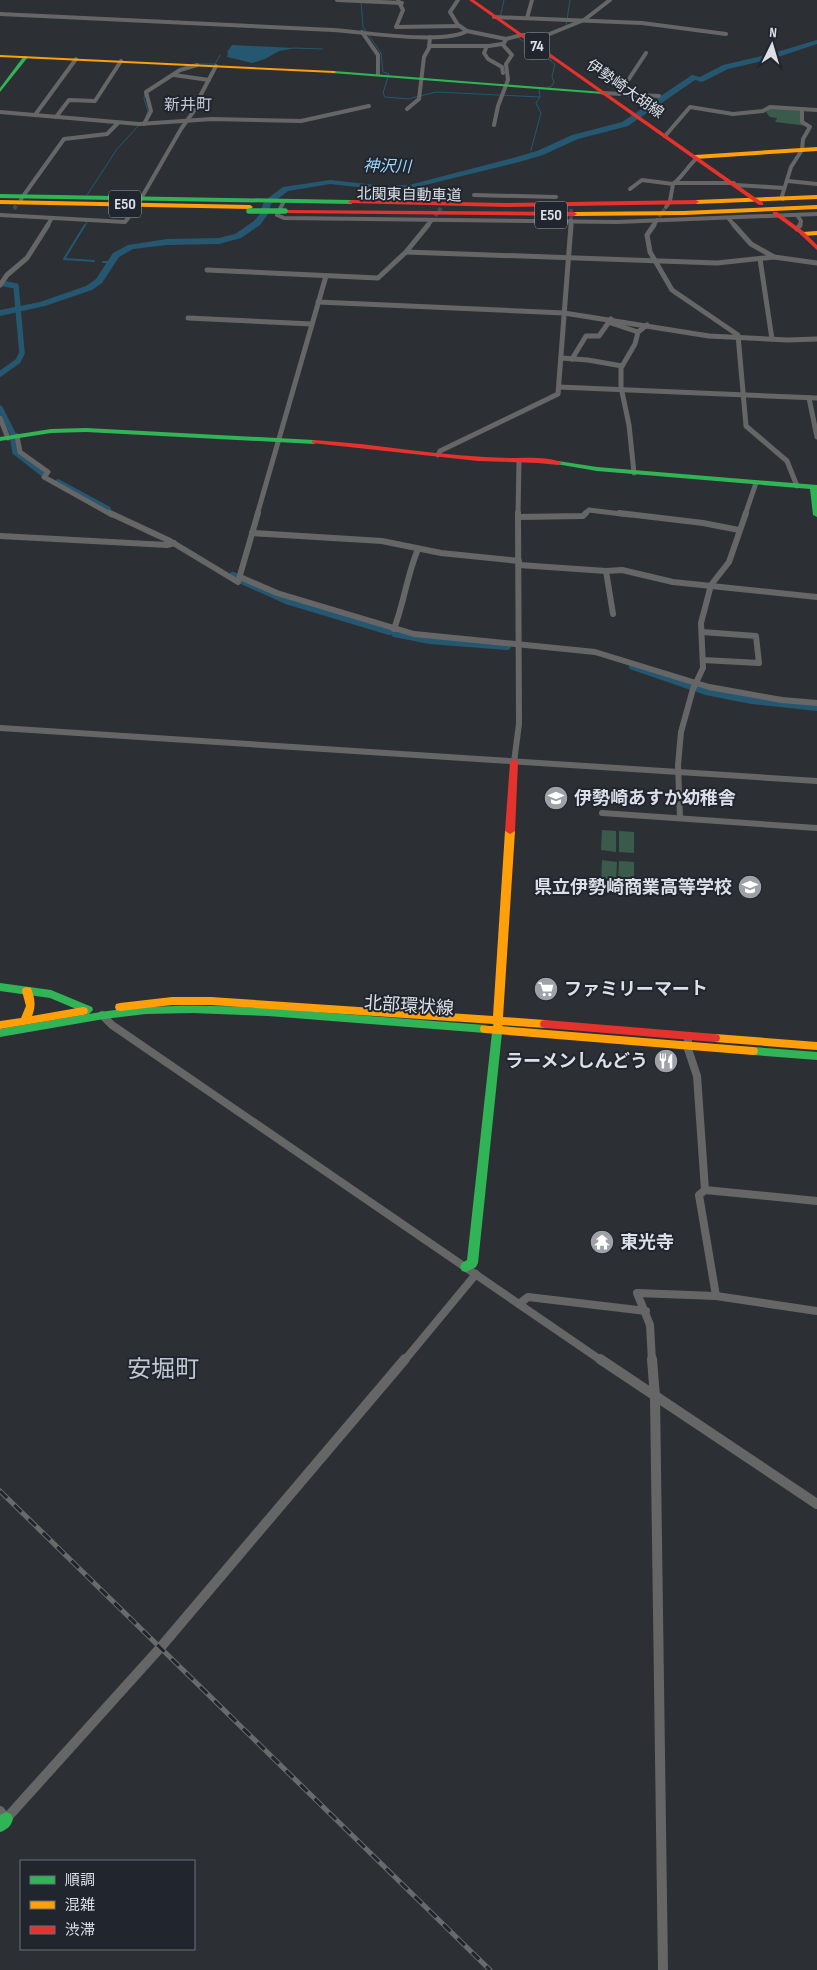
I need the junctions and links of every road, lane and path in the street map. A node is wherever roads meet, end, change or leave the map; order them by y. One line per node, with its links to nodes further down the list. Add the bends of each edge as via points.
1 (337, 0): 6 (street)
2 (458, 0): 11 (street, via 450,12)
3 (470, 0): 8 (main road, 伊勢崎大胡線 / 74)
4 (532, 0): 9 (street)
5 (610, 0): 10 (street)
6 (400, 2): 12 (street, via 404,11 396,26)
7 (0, 14): 14 (street)
8 (494, 17): 9 (street); 16 (main road, 伊勢崎大胡線 / 74)
9 (527, 18): 10 (street)
10 (584, 20): 15 (street, via 642,23); 16 (street, via 546,35)
11 (459, 26): 12 (street); 13 (street)
12 (420, 28): 17 (street)
13 (467, 31): 18 (street, via 459,36); 19 (street)
14 (362, 32): 17 (street); 30 (street, via 379,58)
15 (726, 34)
16 (521, 35): 19 (street); 36 (main road, 伊勢崎大胡線 / 74)
17 (418, 36): 18 (street)
18 (430, 37): 21 (street)
19 (506, 39): 20 (street)
20 (502, 44): 22 (street); 34 (street, via 512,56 506,64 508,80)
21 (429, 46): 22 (street); 32 (street, via 424,54)
22 (487, 46): 34 (street, via 484,53 488,59 502,68)
23 (646, 53): 37 (street)
24 (0, 56): 25 (main road)
25 (26, 57): 26 (main road); 35 (main road)
26 (76, 60): 27 (main road); 44 (street)
27 (121, 61): 28 (main road); 45 (street, via 95,100 69,100)
28 (197, 65): 29 (main road); 31 (street)
29 (216, 66): 30 (main road); 33 (street)
30 (378, 74): 32 (main road)
31 (174, 75): 33 (street); 48 (street, via 146,92 151,111)
32 (421, 77): 34 (main road); 40 (street, via 419,99)
33 (209, 80): 46 (street)
34 (502, 85): 36 (main road); 49 (street)
35 (0, 90)
36 (603, 94): 37 (street); 52 (main road, 伊勢崎大胡線 / 74)
37 (619, 94): 38 (street)
38 (659, 96)
39 (369, 106): 46 (street, via 301,121)
40 (407, 109)
41 (802, 110): 42 (street); 50 (street, via 802,122); 52 (street, via 770,107 764,111 732,114 690,107)
42 (817, 110)
43 (0, 112): 44 (street)
44 (35, 115): 45 (street)
45 (56, 117): 47 (street)
46 (189, 120): 48 (street); 67 (street)
47 (118, 123): 48 (street); 65 (street, via 106,134 64,139)
48 (144, 124)
49 (494, 125)
50 (810, 127): 51 (street); 54 (street, via 803,139)
51 (817, 127)
52 (665, 136): 55 (main road, 伊勢崎大胡線 / 74)
53 (817, 149): 54 (main road)
54 (802, 150): 55 (main road); 56 (street, via 791,167)
55 (696, 157): 57 (street, via 684,175); 58 (main road, 伊勢崎大胡線 / 74)
56 (788, 181): 59 (street); 61 (street)
57 (673, 183): 58 (street); 60 (street, via 642,180); 71 (street)
58 (735, 184): 61 (street); 68 (main road, 伊勢崎大胡線 / 74)
59 (817, 184)
60 (630, 189)
61 (784, 193): 64 (main road); 68 (main road)
62 (474, 195): 66 (street)
63 (0, 196): 65 (main road)
64 (817, 197)
65 (22, 198): 67 (main road)
66 (556, 198)
67 (140, 200): 70 (main road, via 260,200)
68 (758, 202): 71 (main road)
69 (0, 204): 70 (main road, 北関東自動車道 / E50, bridge, via 249,209)
70 (283, 205): 71 (main road); 72 (main road, 北関東自動車道 / E50, via 579,212); 85 (street, via 277,215 284,218)
71 (667, 205)
72 (817, 205)
73 (14, 209): 79 (street)
74 (133, 212): 81 (street, via 125,222)
75 (817, 214): 78 (street)
76 (0, 215): 79 (street)
77 (778, 215): 78 (street); 83 (street); 86 (main road)
78 (797, 215): 86 (street)
79 (10, 216): 81 (street)
80 (435, 216): 85 (street)
81 (52, 218): 99 (street, via 26,258)
82 (657, 219): 83 (street); 84 (street); 95 (street, via 648,230 647,238 648,248)
83 (730, 219): 90 (street, via 751,244)
84 (571, 220): 85 (street); 91 (street)
85 (431, 221): 89 (street)
86 (800, 231): 87 (main road); 88 (main road)
87 (817, 232)
88 (817, 248)
89 (406, 252): 91 (street); 98 (street, via 380,277)
90 (774, 257): 92 (street); 94 (street)
91 (568, 259): 95 (street); 101 (street)
92 (760, 259): 95 (street, via 722,263); 109 (street)
93 (817, 259): 94 (street)
94 (800, 260): 96 (street)
95 (656, 262): 107 (street, via 675,293 734,331)
96 (817, 263)
97 (207, 270): 98 (street)
98 (326, 276): 100 (street)
99 (1, 284)
100 (318, 302): 101 (street); 104 (street)
101 (564, 313): 103 (street); 110 (street)
102 (188, 318): 104 (street)
103 (610, 321): 105 (street); 106 (street); 111 (street, via 599,336 586,336)
104 (312, 324): 121 (street)
105 (647, 324): 106 (street); 107 (street, via 690,334)
106 (638, 332): 112 (street)
107 (739, 338): 109 (street); 115 (street)
108 (817, 339): 109 (street)
109 (772, 340)
110 (561, 358): 111 (street); 113 (street)
111 (572, 359): 112 (street)
112 (622, 366): 114 (street)
113 (559, 387): 114 (street); 122 (street, via 556,396)
114 (621, 389): 115 (street); 124 (street)
115 (743, 395): 116 (street); 126 (street, via 746,426 787,461)
116 (809, 398): 117 (street); 119 (street)
117 (817, 398)
118 (0, 418): 120 (street)
119 (817, 437)
120 (9, 438): 121 (main road, via 76,430); 133 (street, via 20,452 48,472 44,478)
121 (279, 440): 122 (main road, via 388,446); 131 (street)
122 (438, 454): 123 (main road)
123 (519, 461): 124 (main road, via 559,462); 129 (street)
124 (634, 473): 125 (main road)
125 (756, 482): 126 (main road); 130 (street)
126 (797, 486): 127 (main road)
127 (815, 487): 128 (main road)
128 (817, 515)
129 (518, 517): 130 (street, via 585,515 589,510); 135 (street)
130 (739, 530): 138 (street, via 729,562)
131 (252, 533): 134 (street, via 382,541); 137 (street)
132 (0, 536): 133 (street)
133 (174, 543): 137 (street, via 236,581)
134 (418, 549): 135 (street); 141 (street, via 409,570)
135 (519, 563): 136 (street); 143 (street)
136 (606, 571): 138 (street, via 615,568 629,570 672,582); 140 (street)
137 (239, 578): 141 (street)
138 (711, 586): 139 (street); 142 (street, via 701,623)
139 (817, 597)
140 (613, 614)
141 (394, 629): 143 (street, via 428,636)
142 (702, 632): 144 (street); 144 (street, via 756,636 759,663)
143 (519, 644): 145 (street, via 596,652); 148 (street, via 519,724)
144 (703, 660): 145 (street)
145 (696, 684): 146 (street); 149 (street, via 681,732)
146 (817, 704)
147 (0, 728): 148 (street)
148 (514, 762): 149 (street); 160 (main road)
149 (678, 772): 150 (street); 152 (street)
150 (817, 781)
151 (602, 813): 152 (street)
152 (680, 818): 153 (street)
153 (817, 828)
154 (0, 987): 155 (main road)
155 (27, 991): 156 (main road, via 51,994); 158 (main road, via 32,1008)
156 (89, 1010): 157 (main road); 158 (main road, 北部環状線); 160 (main road, 北部環状線, via 172,1001 211,1001)
157 (102, 1016): 160 (main road, 北部環状線, via 167,1009 217,1009); 161 (main road, 北部環状線); 167 (street)
158 (25, 1019): 159 (main road, 北部環状線)
159 (0, 1025)
160 (499, 1025): 162 (main road, 北部環状線); 167 (main road)
161 (0, 1033)
162 (688, 1041): 163 (main road, 北部環状線); 164 (main road, 北部環状線); 165 (street, via 696,1076)
163 (817, 1046)
164 (817, 1056)
165 (705, 1190): 166 (street); 168 (street, via 699,1195)
166 (817, 1201)
167 (471, 1271): 169 (street); 174 (street, via 337,1441 160,1648)
168 (716, 1296): 170 (street, via 638,1293); 171 (street)
169 (519, 1304): 170 (street, via 528,1296); 172 (street)
170 (646, 1311): 172 (street, via 650,1325)
171 (817, 1311)
172 (655, 1397): 173 (street); 175 (street)
173 (817, 1504)
174 (2, 1818)
175 (663, 1970)

